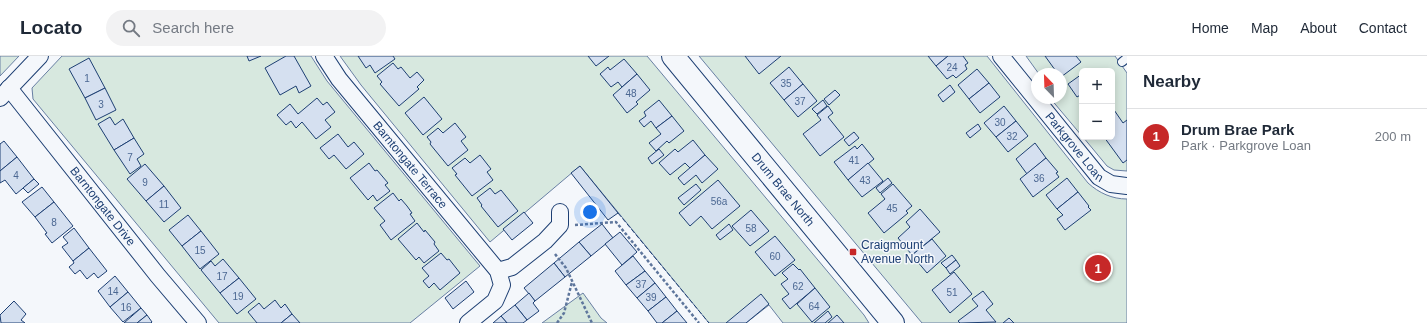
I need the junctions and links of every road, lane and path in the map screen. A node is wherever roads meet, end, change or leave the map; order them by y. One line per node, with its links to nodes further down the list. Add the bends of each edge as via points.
1 (40, 56): 5 (street)
2 (324, 56): 9 (street, Barntongate Terrace, via 339,79)
3 (673, 56): 16 (main road, Drum Brae North)
4 (1001, 56): 6 (street, Parkgrove Loan, via 1099,177 1111,184)
5 (5, 93): 11 (street, Barntongate Drive)
6 (1127, 186)
7 (560, 219): 9 (street, via 544,241 512,267); 15 (path, via 616,222)
8 (566, 268): 10 (path)
9 (498, 271): 12 (street, via 502,285 495,301)
10 (573, 282): 13 (path, via 564,313); 14 (path)
11 (198, 323)
12 (468, 323)
13 (558, 323)
14 (592, 323)
15 (700, 323)
16 (892, 323)

